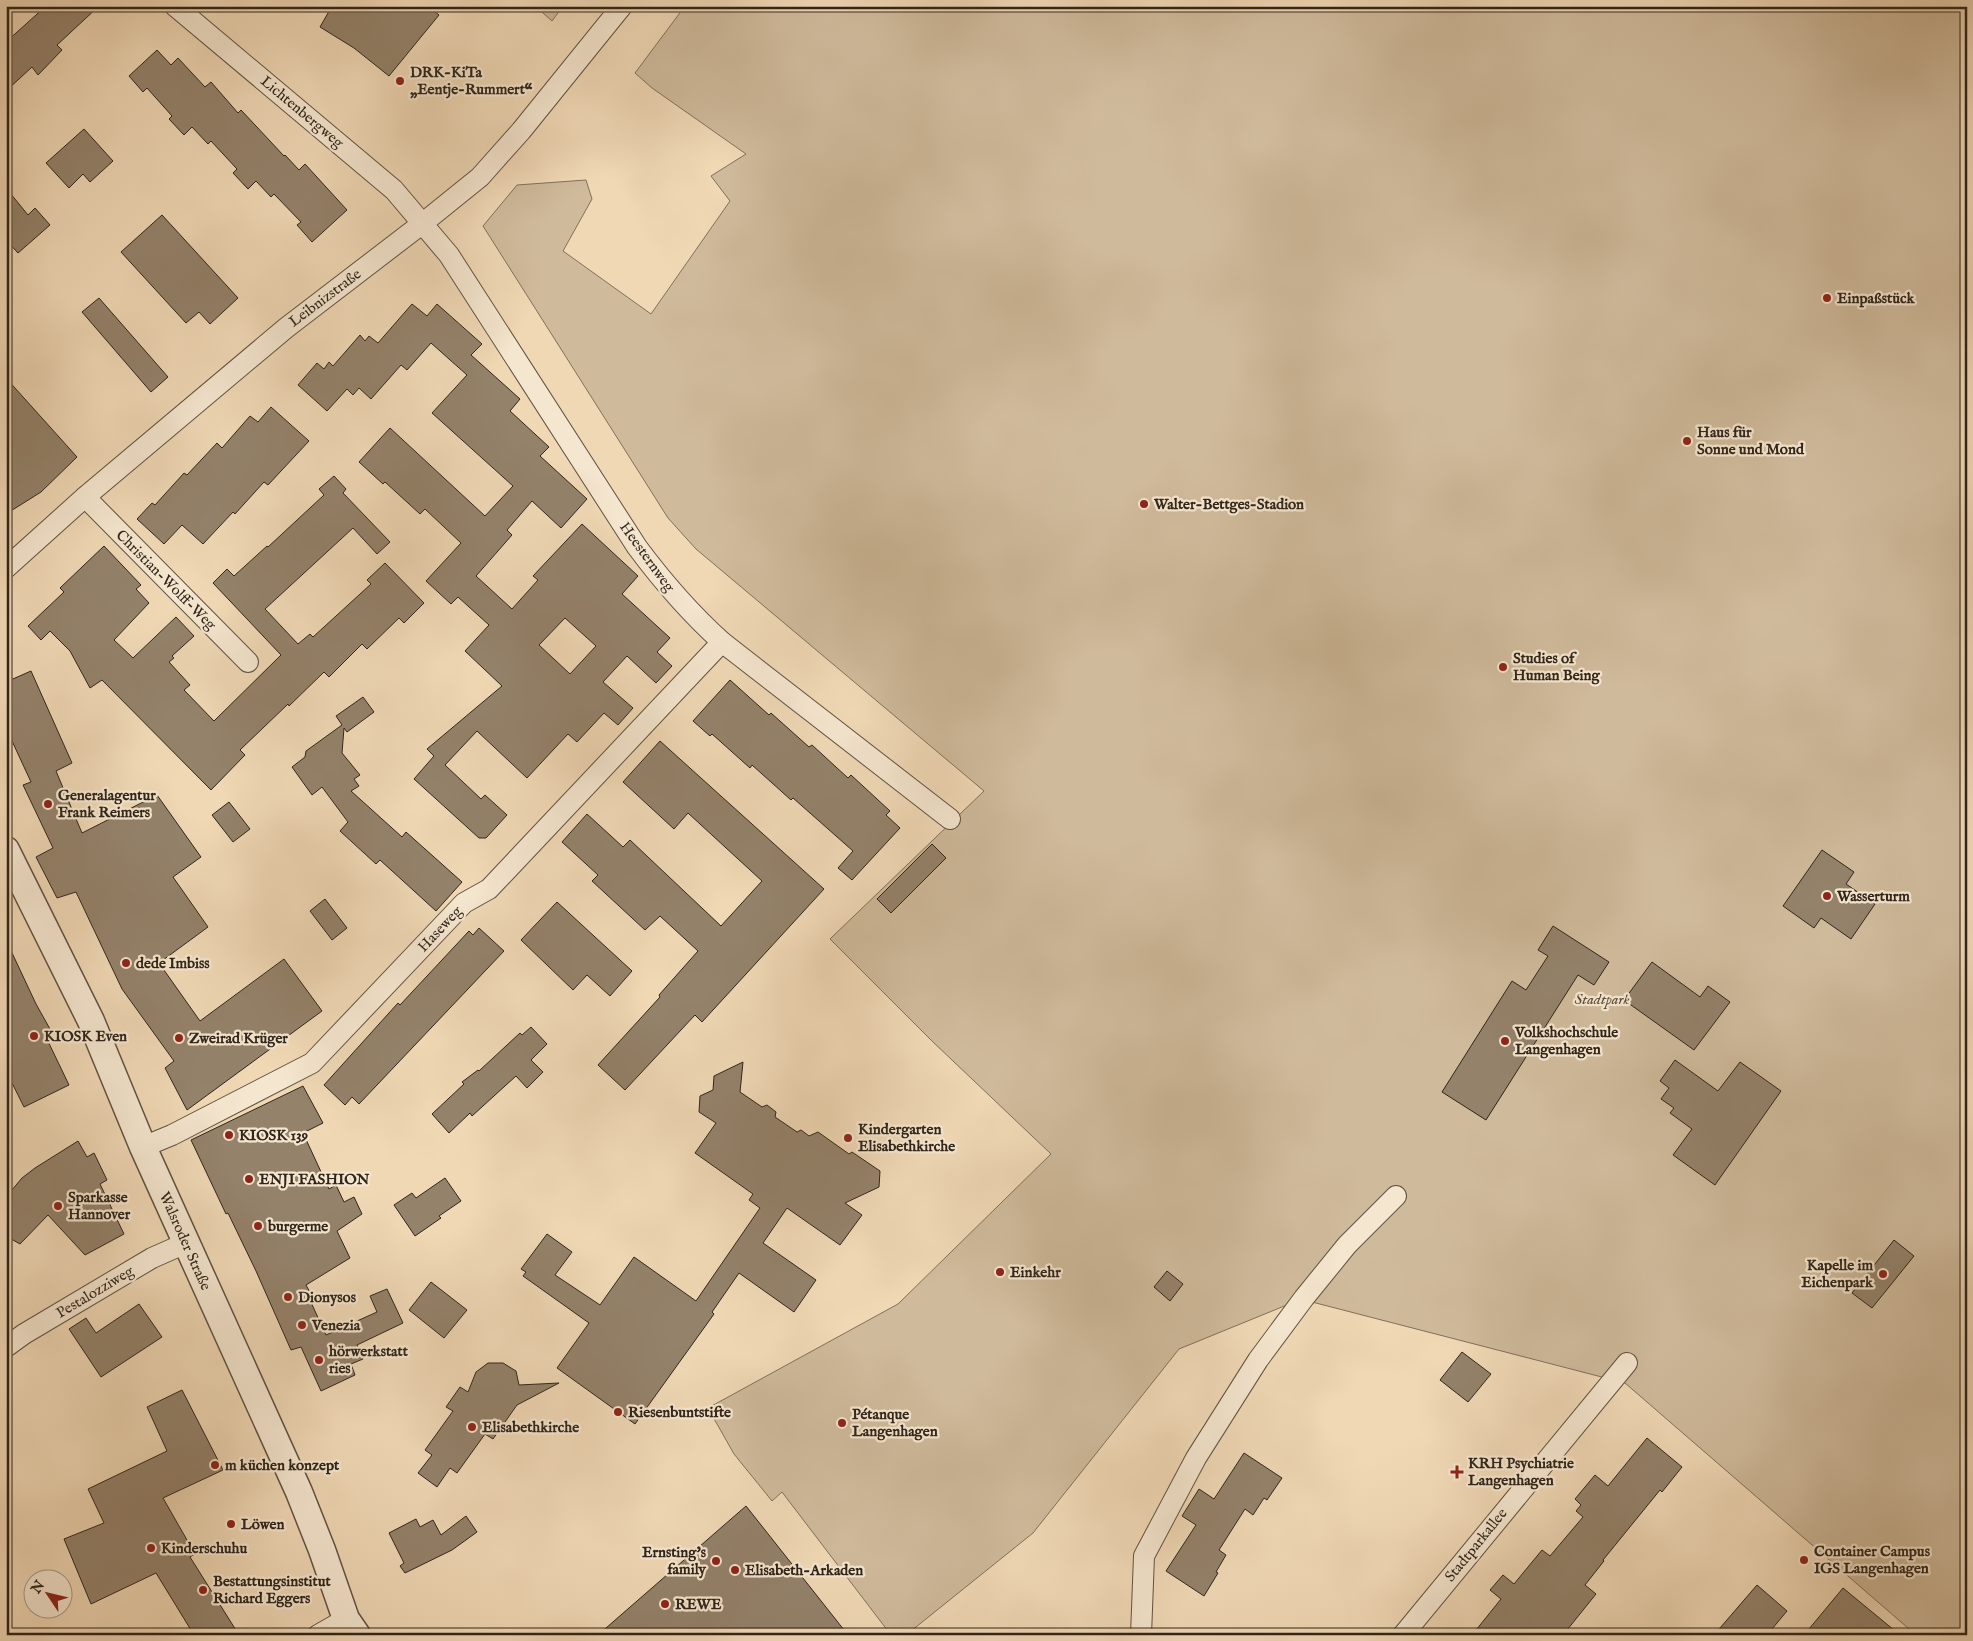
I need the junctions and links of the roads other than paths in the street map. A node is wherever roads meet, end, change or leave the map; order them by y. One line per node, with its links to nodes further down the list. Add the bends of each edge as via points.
1 (175, 6): 3 (street, Lichtenbergweg, via 394,190)
2 (622, 6): 3 (street, Leibnizstraße, via 480,177)
3 (423, 223): 4 (street, Leibnizstraße, via 286,328); 6 (street, Heesternweg, via 449,255 637,547 662,581)
4 (85, 497): 5 (street, Leibnizstraße); 7 (street, Christian-Wolff-Weg)
5 (6, 568)
6 (722, 642): 8 (street, Heesternweg); 10 (street, Haseweg, via 489,889 464,903 312,1063)
7 (248, 662)
8 (950, 820)
9 (6, 850): 10 (street, Walsroder Straße, via 91,1020)
10 (143, 1147): 12 (street, Walsroder Straße)
11 (1396, 1196): 17 (street, via 1347,1245 1298,1306 1258,1360 1196,1458 1144,1556)
12 (186, 1243): 13 (street, Pestalozziweg, via 152,1258); 15 (street, Walsroder Straße, via 299,1492)
13 (6, 1347)
14 (1626, 1363): 18 (street, Stadtparkallee)
15 (352, 1627): 16 (street)
16 (318, 1635)
17 (1141, 1635)
18 (1403, 1635)

